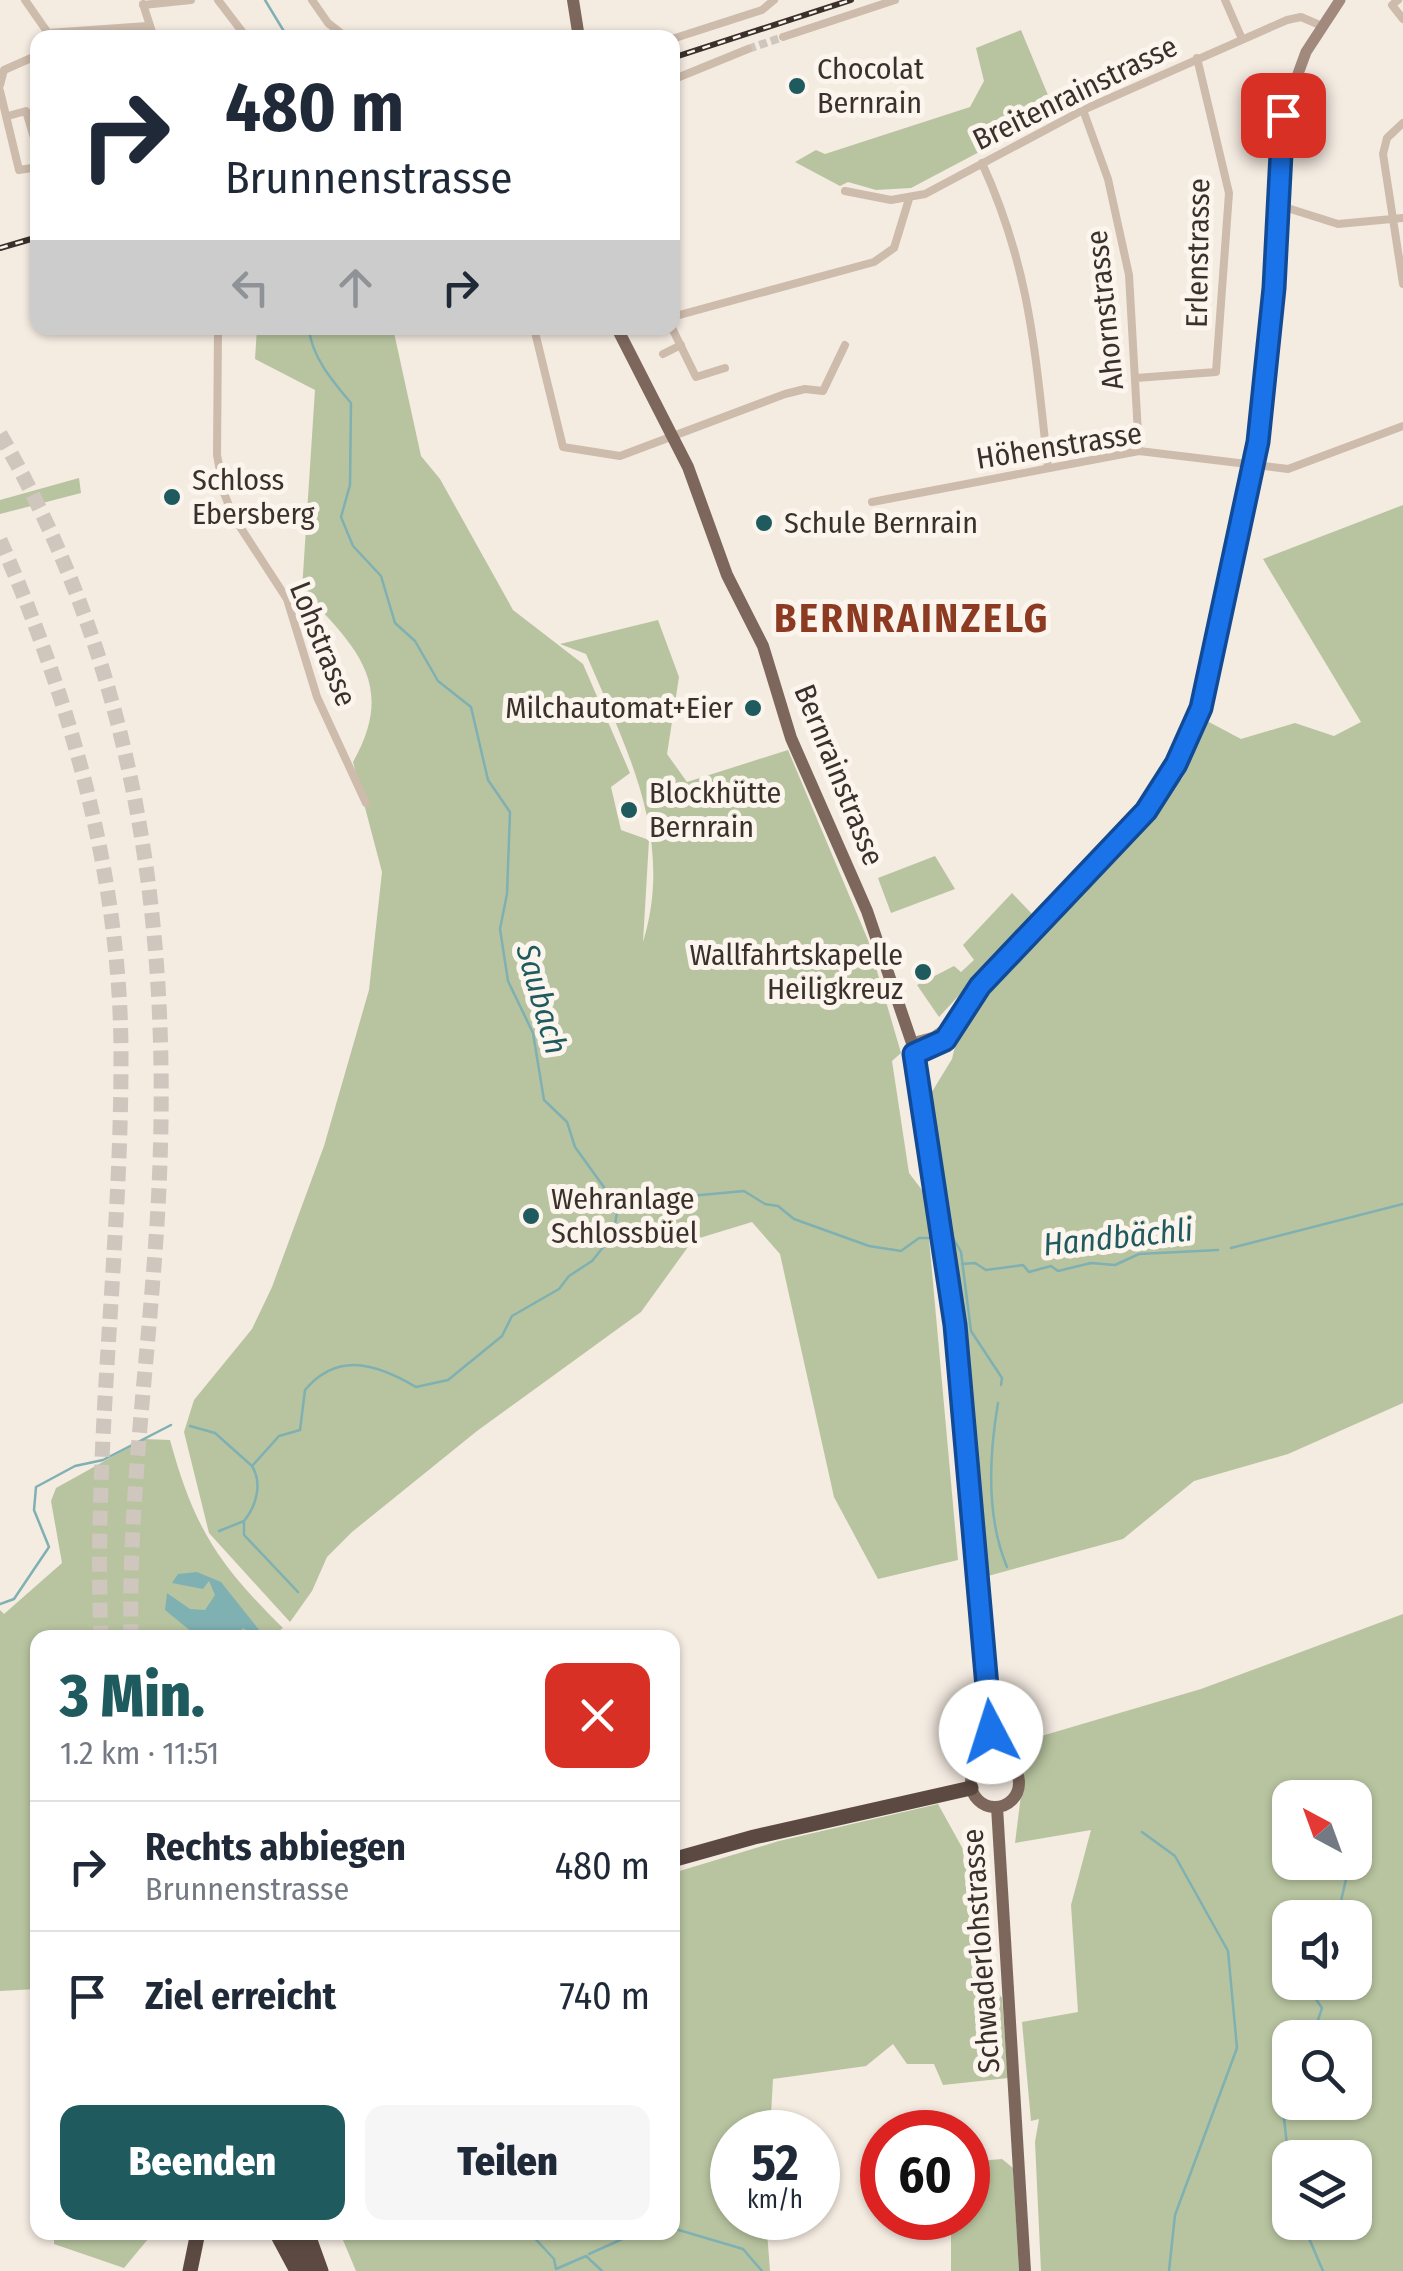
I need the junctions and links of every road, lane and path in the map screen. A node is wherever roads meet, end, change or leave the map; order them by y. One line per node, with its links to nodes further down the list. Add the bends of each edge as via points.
1 (24, 0): 15 (street)
2 (191, 0): 11 (street)
3 (218, 0): 18 (street)
4 (312, 0): 19 (street)
5 (573, 0): 20 (main road)
6 (774, 0): 21 (street)
7 (895, 0): 22 (street)
8 (1225, 0): 23 (street)
9 (1340, 0): 14 (main road)
10 (1398, 0): 12 (street, via 1392,5)
11 (143, 2): 13 (street)
12 (1403, 19)
13 (147, 26): 16 (street); 17 (street)
14 (1322, 26): 23 (street, Breitenrainstrasse, via 1294,17); 37 (main road, via 1298,68 1283,115)
15 (46, 30)
16 (114, 30)
17 (149, 30)
18 (240, 30)
19 (337, 30)
20 (578, 30)
21 (680, 37)
22 (783, 37)
23 (1242, 39): 25 (street, Breitenrainstrasse)
24 (748, 48): 27 (street)
25 (1197, 58): 29 (street, Breitenrainstrasse); 49 (street, Erlenstrasse, via 1228,193 1216,372)
26 (30, 59): 28 (street, via 4,70)
27 (680, 77)
28 (0, 88): 30 (street)
29 (1082, 110): 33 (street, Breitenrainstrasse); 49 (street, Ahornstrasse, via 1120,227)
30 (8, 116): 32 (street, via 26,111); 34 (street, via 18,170)
31 (1403, 123): 38 (street, via 1383,147)
32 (30, 124)
33 (982, 163): 36 (street, Breitenrainstrasse); 54 (street, via 1007,218 1029,296)
34 (30, 168)
35 (845, 192): 36 (street)
36 (909, 199): 40 (street, via 894,248 874,262)
37 (1278, 206): 38 (street, via 1338,224); 53 (main road)
38 (1399, 219): 39 (street)
39 (1403, 284)
40 (680, 315)
41 (218, 335): 56 (street, Lohstrasse, via 217,455 224,493 287,599 317,697)
42 (536, 335): 51 (street, via 564,446 620,456)
43 (621, 335): 51 (main road, Bernrainstrasse)
44 (676, 335): 45 (street)
45 (681, 345): 47 (street); 48 (street, via 696,377)
46 (845, 345): 51 (street, via 823,391 785,394)
47 (663, 354)
48 (724, 368)
49 (1136, 378): 52 (street, Ahornstrasse)
50 (1403, 426): 53 (street, Höhenstrasse, via 1288,469)
51 (673, 437): 57 (main road, Bernrainstrasse, via 766,656 791,738 867,910)
52 (1139, 452): 53 (street, Höhenstrasse); 54 (street, Höhenstrasse)
53 (1253, 465): 57 (main road, via 1210,676 1176,764 1146,811 954,1022)
54 (1048, 468): 55 (street, Höhenstrasse)
55 (872, 502)
56 (366, 803)
57 (913, 1049): 58 (main road, Bernrainstrasse)
58 (920, 1085): 59 (main road, Schwaderlohstrasse, via 955,1325)
59 (992, 1758): 60 (main road, Schwaderlohstrasse, via 973,1772); 61 (main road, Schwaderlohstrasse, via 1011,1765 1018,1776 1012,1800)
60 (971, 1788): 61 (main road, Schwaderlohstrasse, via 983,1804); 62 (highway)
61 (997, 1807): 75 (main road, Schwaderlohstrasse)
62 (680, 1858)
63 (188, 2240): 69 (highway)
64 (196, 2240): 70 (highway)
65 (275, 2240): 71 (highway)
66 (278, 2240): 72 (highway)
67 (295, 2240): 73 (highway)
68 (310, 2240): 74 (highway)
69 (182, 2271)
70 (190, 2271)
71 (284, 2271)
72 (297, 2271)
73 (312, 2271)
74 (321, 2271)
75 (1026, 2271)

